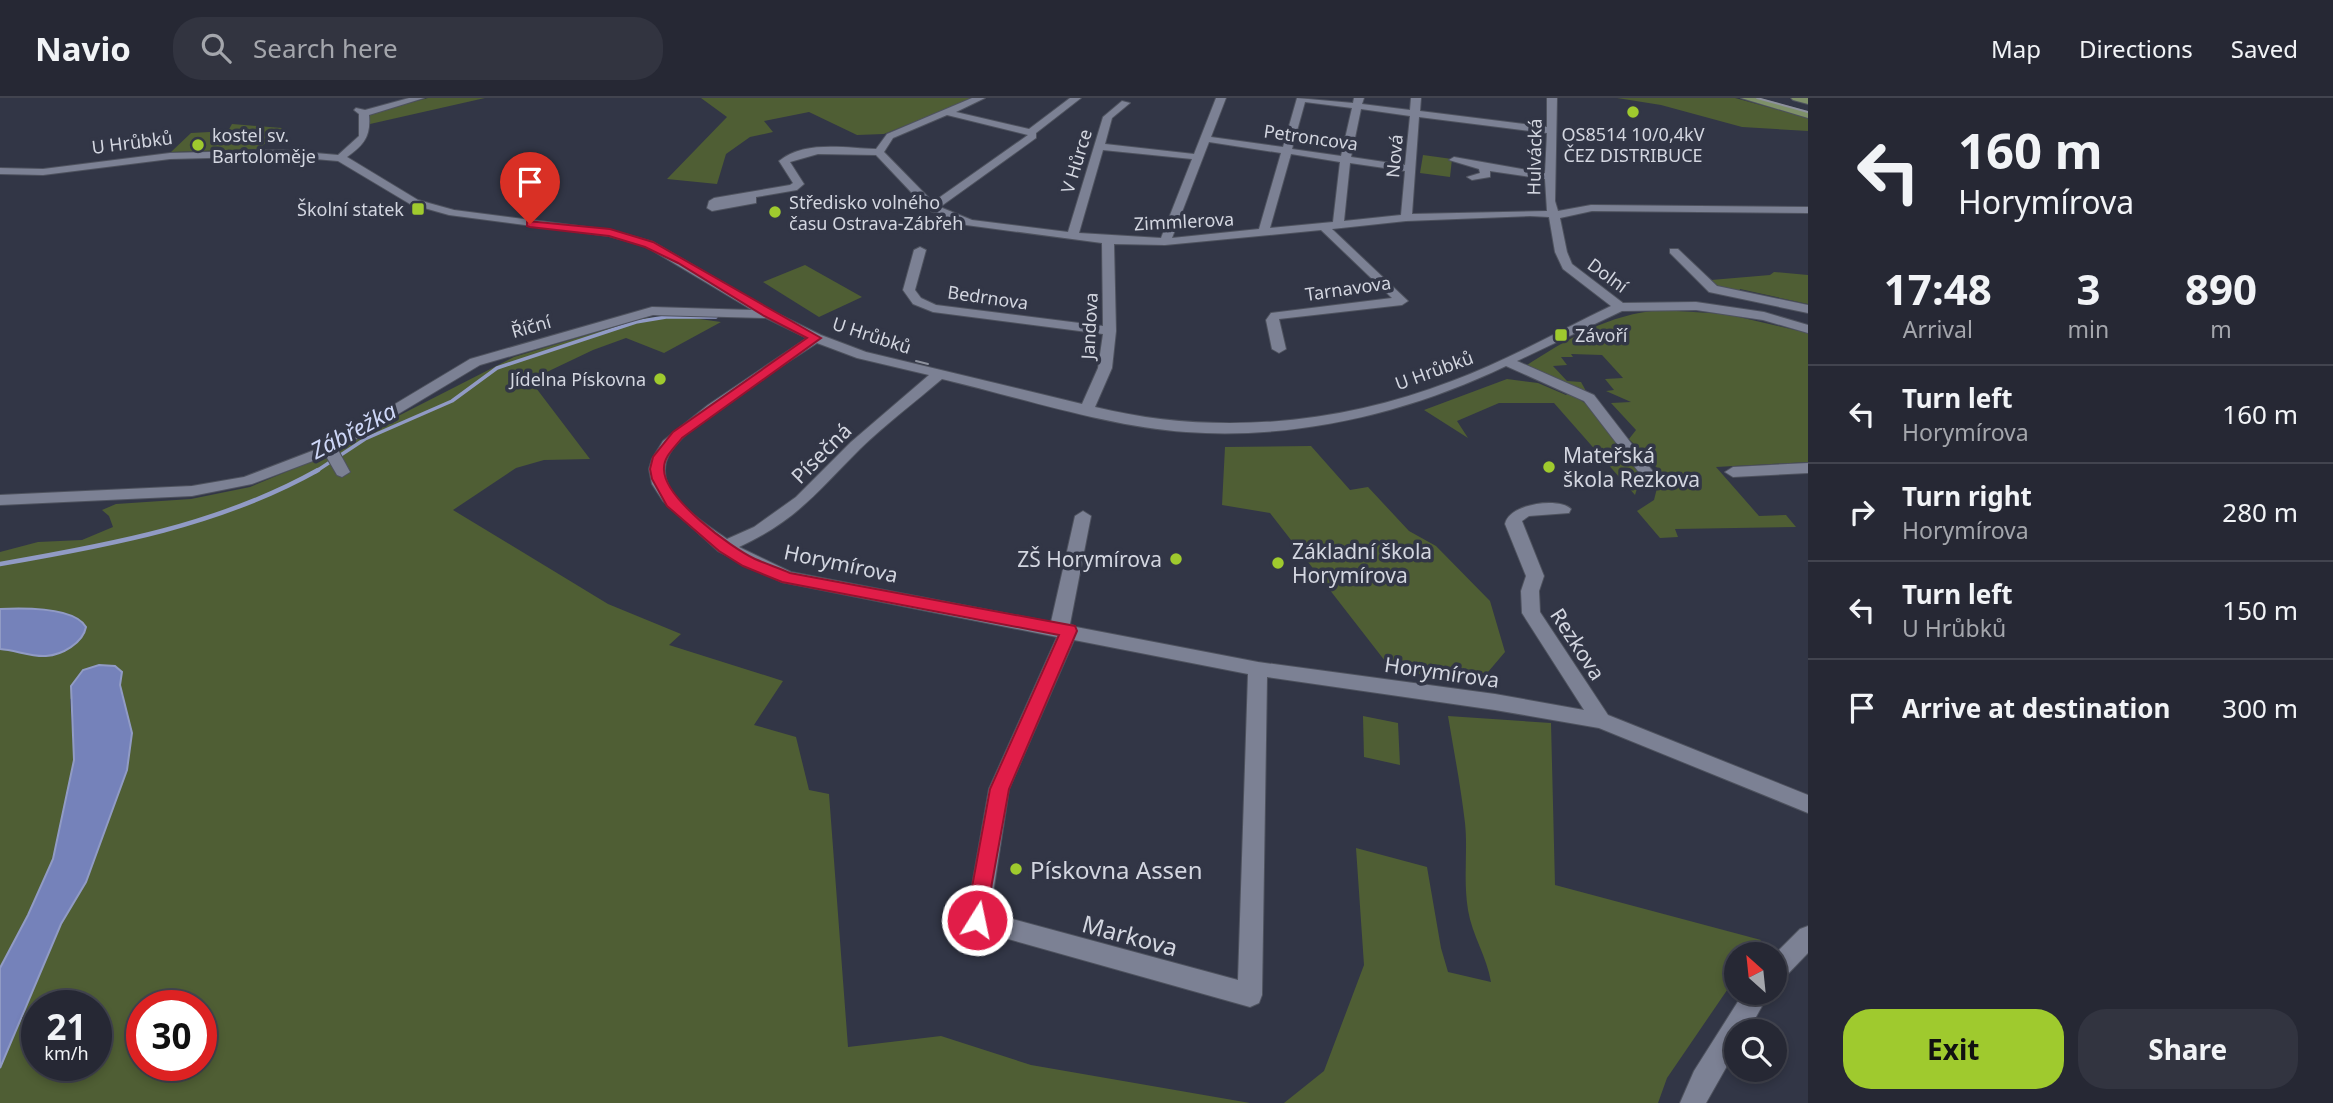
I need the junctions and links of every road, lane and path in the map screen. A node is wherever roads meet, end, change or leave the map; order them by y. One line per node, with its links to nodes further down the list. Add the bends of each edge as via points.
1 (419, 98): 23 (street, via 361,111 366,130 362,142)
2 (981, 98): 13 (street)
3 (1076, 98): 17 (street)
4 (1221, 98): 18 (street)
5 (1302, 98): 10 (street); 20 (street)
6 (1416, 98): 14 (street, Nová)
7 (1552, 98): 16 (street, Hulvácká)
8 (1746, 98): 15 (main road)
9 (1796, 98): 11 (main road)
10 (1358, 102): 14 (street); 24 (street)
11 (1808, 102)
12 (1125, 103): 19 (street, V Hůrce, via 1108,117)
13 (945, 112): 17 (street); 21 (street, via 890,136)
14 (1416, 113): 16 (street); 27 (street, Nová)
15 (1808, 115)
16 (1552, 131): 30 (street, Hulvácká)
17 (1031, 132): 32 (street, via 1033,136)
18 (1206, 139): 20 (street, Petroncova); 22 (street)
19 (1098, 146): 22 (street); 38 (street, V Hůrce)
20 (1286, 150): 24 (street, Petroncova); 37 (street)
21 (879, 152): 31 (street, via 814,152 790,157 784,161 799,184 793,188 750,195 752,201 712,208); 32 (street, Zimmlerova)
22 (1198, 157): 40 (street)
23 (340, 158): 28 (street, U Hrůbků, via 280,153 170,156 43,172); 46 (street, U Hrůbků, via 414,202 453,213 610,233 649,244)
24 (1345, 160): 27 (street, Petroncova); 36 (street)
25 (1454, 160): 26 (street)
26 (1484, 167): 29 (street, via 1486,176); 30 (street)
27 (1410, 169): 35 (street, Nová)
28 (0, 171)
29 (1472, 177)
30 (1550, 177): 34 (street, Hulvácká)
31 (714, 201)
32 (932, 208): 38 (street, Zimmlerova, via 970,223)
33 (1808, 210): 34 (street, via 1614,207)
34 (1555, 215): 35 (street, Zimmlerova); 44 (street, Dolní, via 1567,267)
35 (1406, 218): 36 (street, Zimmlerova)
36 (1331, 226): 37 (street, Zimmlerova); 51 (street, Tarnavova, via 1402,301 1275,316)
37 (1263, 234): 40 (street, Zimmlerova)
38 (1072, 236): 39 (street, Zimmlerova)
39 (1108, 240): 40 (street, Zimmlerova); 49 (street, Jandova)
40 (1165, 243)
41 (920, 250): 49 (street, Bedrnova, via 909,290 917,301)
42 (1674, 251): 43 (street, via 1713,289)
43 (1764, 300): 45 (street); 47 (street)
44 (1620, 307): 47 (street, Dolní, via 1696,306); 52 (street, U Hrůbků)
45 (1808, 309)
46 (768, 314): 50 (street, U Hrůbků); 58 (street, Říční, via 652,311 475,362 335,459 247,481 192,491)
47 (1764, 316): 48 (street, Dolní)
48 (1808, 329)
49 (1111, 331): 54 (street, Jandova, via 1105,368)
50 (816, 338): 53 (street, U Hrůbků); 61 (street, Horymírova, via 678,435 660,457 659,479 672,503)
51 (1279, 349)
52 (1508, 362): 54 (street, U Hrůbků, via 1392,406 1315,422 1251,429 1185,428); 56 (street, via 1589,398)
53 (938, 375): 54 (street, U Hrůbků); 61 (street, Písečná, via 856,445 802,501 761,531)
54 (1087, 410)
55 (1808, 468): 57 (street)
56 (1646, 472)
57 (1733, 472)
58 (0, 500)
59 (1563, 509): 64 (street, Rezkova, via 1525,511 1514,517 1513,524 1535,576 1531,613)
60 (1083, 516): 62 (street)
61 (724, 547): 62 (street, Horymírova, via 788,578)
62 (1063, 629): 63 (street, Horymírova); 63 (street, Markova, via 999,789 977,920 1251,995)
63 (1258, 669): 64 (street, Horymírova)
64 (1601, 721): 65 (street, Horymírova)
65 (1808, 804)
66 (1808, 936): 67 (street)
67 (1787, 958)
68 (1750, 1005): 69 (street)
69 (1693, 1103)

